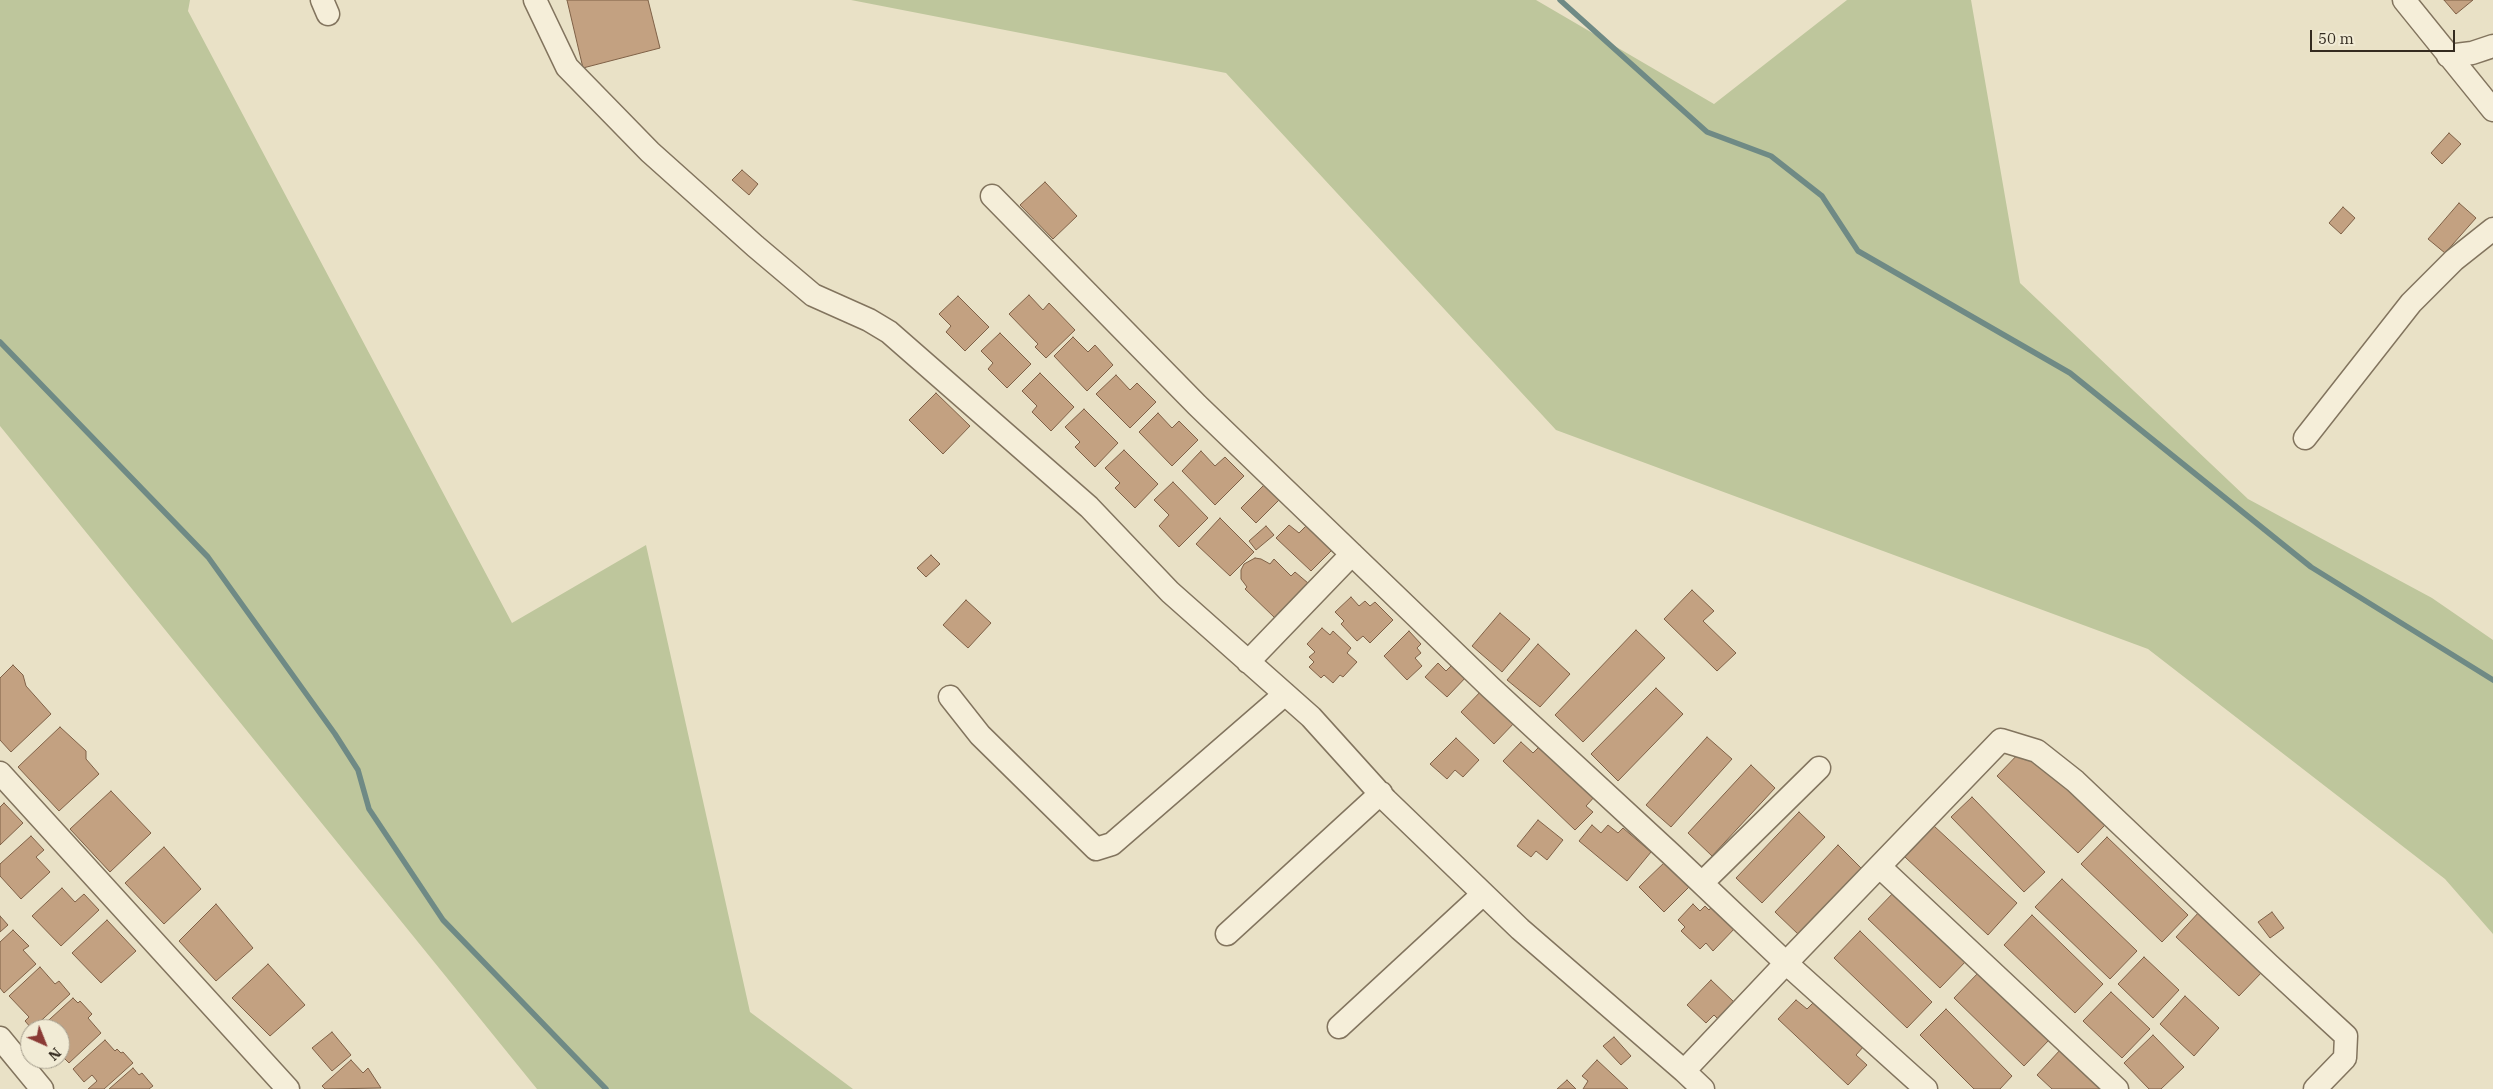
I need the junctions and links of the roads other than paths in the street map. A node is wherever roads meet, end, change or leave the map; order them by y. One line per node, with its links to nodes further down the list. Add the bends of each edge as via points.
1 (535, 0): 10 (street, via 567,67 650,152 813,295 889,332 1089,506 1170,592)
2 (2404, 0): 4 (street)
3 (2493, 46): 4 (street)
4 (2448, 56): 5 (street)
5 (2493, 110)
6 (992, 196): 9 (street, via 1198,405)
7 (2493, 229): 8 (street, via 2454,260 2411,303)
8 (2305, 438)
9 (1352, 554): 10 (street); 17 (street)
10 (1248, 662): 11 (street)
11 (1285, 694): 12 (street, via 1112,844 1096,849 980,735); 15 (street, via 1311,717)
12 (950, 697)
13 (1819, 768): 17 (street)
14 (0, 773): 25 (street)
15 (1380, 793): 18 (street); 19 (street)
16 (1880, 867): 20 (street); 28 (street); 29 (street, via 2001,740 2037,751 2075,781 2346,1036 2345,1058)
17 (1702, 883): 20 (street)
18 (1483, 894): 21 (street); 23 (street)
19 (1227, 934)
20 (1786, 963): 23 (street); 27 (street)
21 (1339, 1027)
22 (0, 1038): 24 (street)
23 (1684, 1070): 26 (street)
24 (42, 1089)
25 (288, 1089)
26 (1703, 1089)
27 (1926, 1089)
28 (2117, 1089)
29 (2315, 1089)

